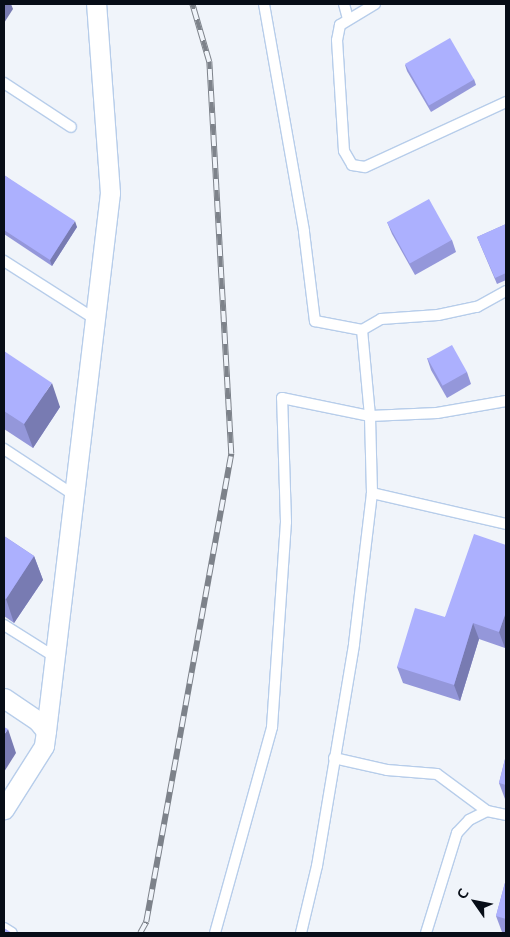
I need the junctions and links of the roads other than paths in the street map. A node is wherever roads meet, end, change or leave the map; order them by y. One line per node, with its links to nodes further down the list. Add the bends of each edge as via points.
1 (96, 4): 11 (street, via 110,193)
2 (264, 4): 12 (lane, via 304,232 315,321)
3 (344, 4): 5 (lane)
4 (375, 4): 5 (lane)
5 (348, 19): 7 (lane, via 340,25 337,40 344,151 352,165 365,167)
6 (4, 83): 8 (lane)
7 (506, 102)
8 (71, 127)
9 (4, 261): 11 (lane)
10 (506, 291): 12 (lane, via 477,307 438,315 382,320)
11 (95, 320): 17 (street)
12 (362, 330): 14 (lane)
13 (506, 401): 14 (lane, via 437,413)
14 (370, 416): 16 (lane); 29 (lane, via 282,398 286,522 272,727)
15 (4, 449): 17 (lane)
16 (372, 493): 18 (lane); 23 (lane, via 354,644)
17 (74, 495): 20 (street)
18 (506, 524)
19 (4, 625): 20 (lane)
20 (55, 657): 22 (street)
21 (4, 698): 22 (street, via 37,720)
22 (46, 731): 24 (street, via 44,746)
23 (334, 758): 25 (lane, via 387,770 438,774); 30 (lane, via 317,866)
24 (4, 809)
25 (487, 811): 26 (lane); 31 (lane, via 469,820 457,833)
26 (506, 815)
27 (4, 928): 28 (lane)
28 (12, 933)
29 (215, 933)
30 (301, 933)
31 (426, 933)

